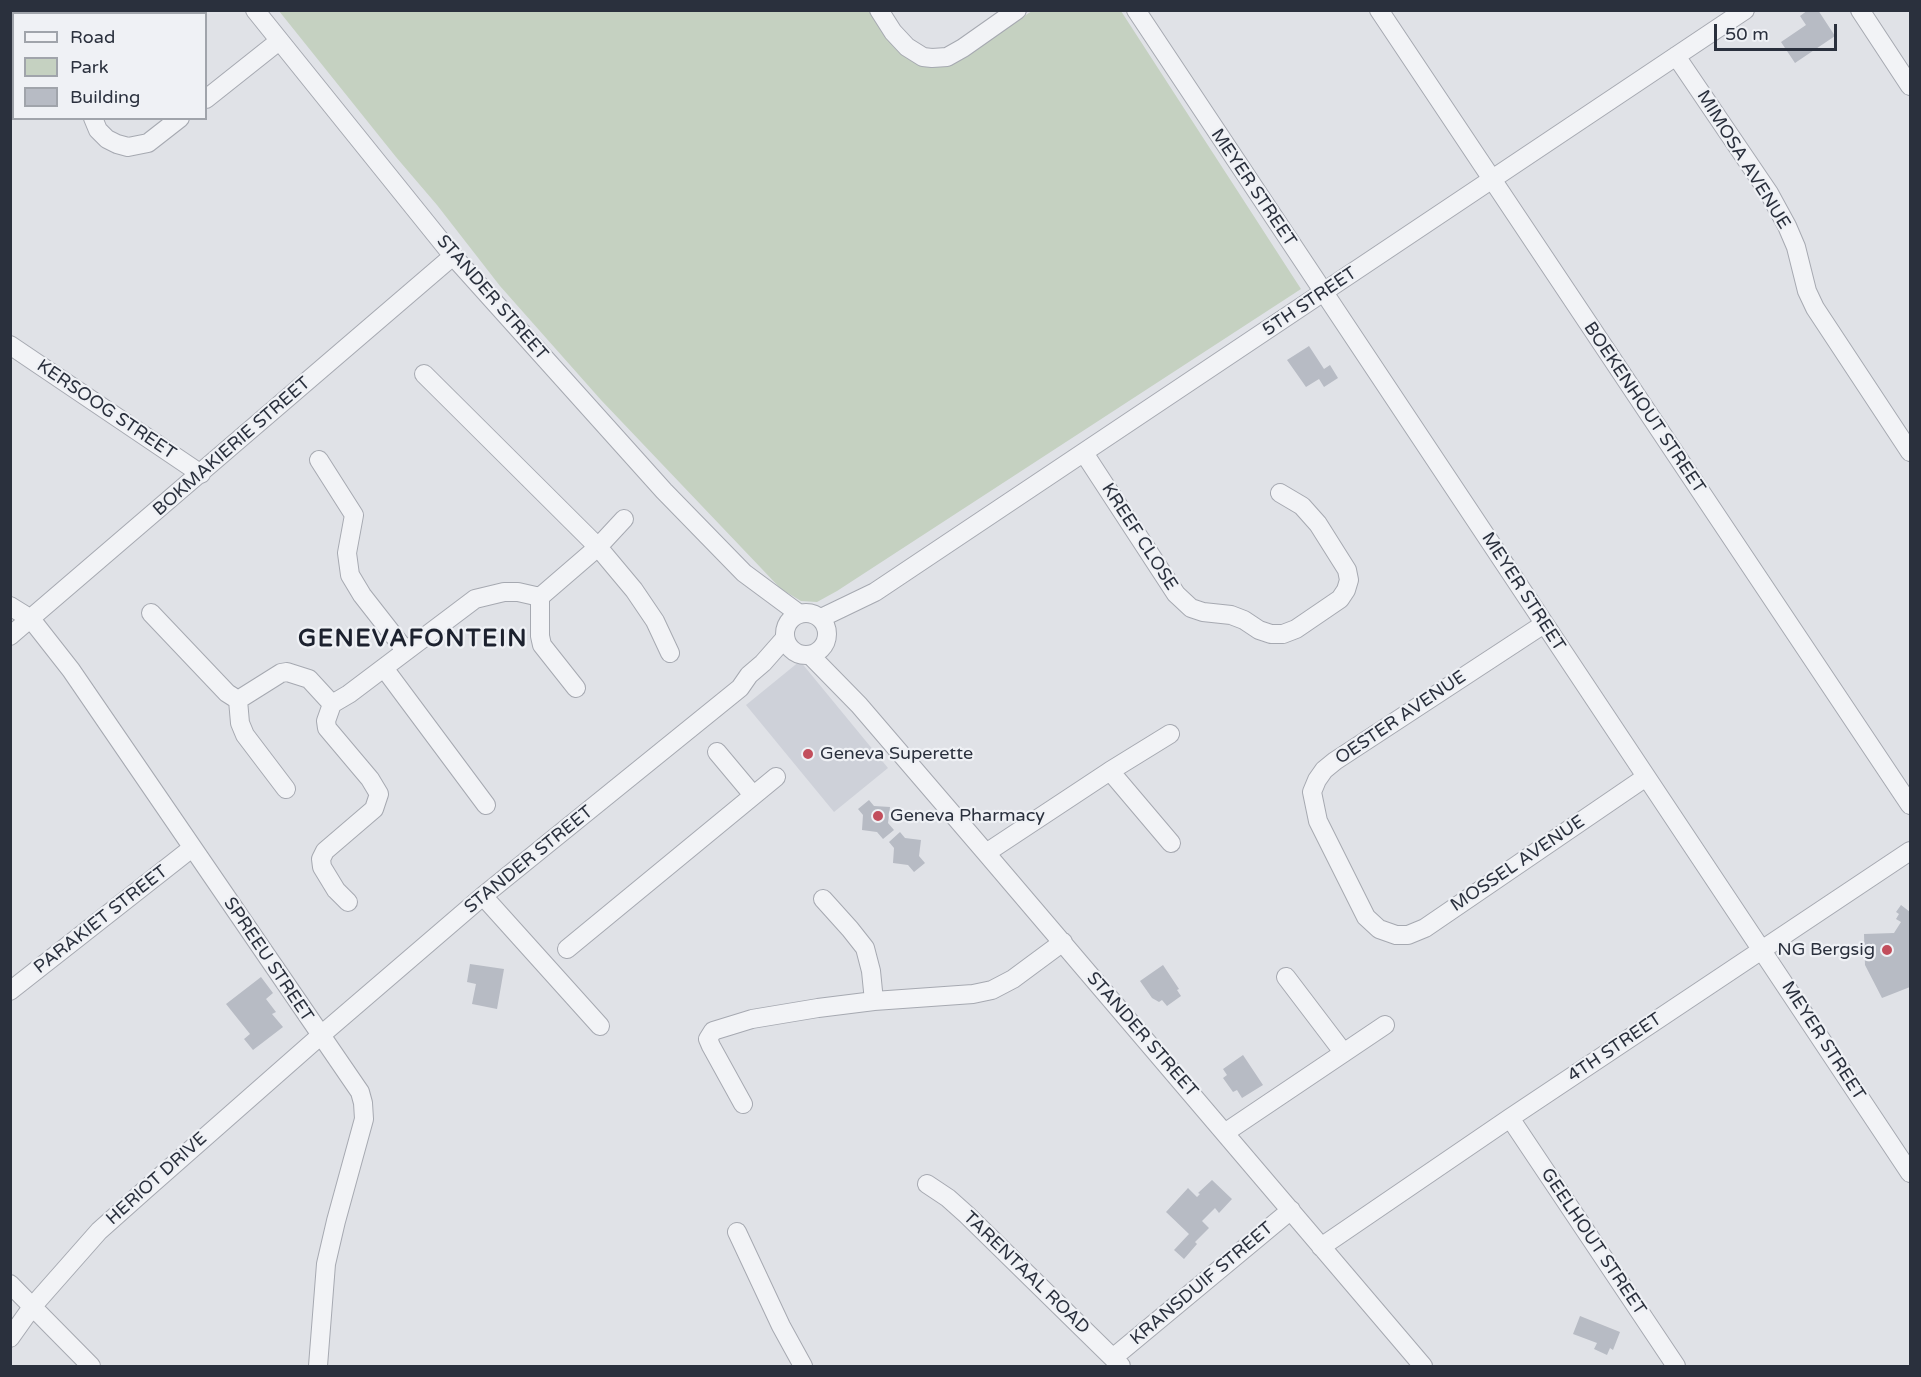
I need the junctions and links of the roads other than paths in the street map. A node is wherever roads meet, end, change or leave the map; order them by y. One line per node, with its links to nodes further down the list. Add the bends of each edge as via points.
1 (255, 10): 8 (street, STANDER STREET)
2 (879, 10): 3 (street, via 907,47 932,58 947,57 963,48)
3 (1017, 10)
4 (1137, 10): 16 (street, MEYER STREET)
5 (1379, 10): 14 (street, BOEKENHOUT STREET)
6 (1745, 10): 9 (street, 5TH STREET)
7 (1860, 10): 10 (street)
8 (279, 41): 11 (street); 15 (street, STANDER STREET)
9 (1676, 56): 14 (street, 5TH STREET); 19 (street, MIMOSA AVENUE, via 1769,193 1796,247 1815,308)
10 (1911, 86)
11 (207, 98)
12 (94, 120): 13 (street, via 107,139 128,147 148,143)
13 (177, 120)
14 (1491, 180): 16 (street, 5TH STREET); 49 (street, BOEKENHOUT STREET)
15 (453, 256): 22 (street, BOKMAKIERIE STREET); 31 (street, STANDER STREET)
16 (1324, 293): 20 (street, 5TH STREET); 30 (street, MEYER STREET)
17 (10, 345): 22 (street, KERSOOG STREET)
18 (424, 374): 25 (street)
19 (1911, 452)
20 (1084, 453): 23 (street, KREEF CLOSE, via 1176,594 1191,608 1231,615 1271,634 1296,629 1340,599 1349,580 1347,570 1318,524 1302,506); 33 (street, 5TH STREET, via 875,592)
21 (319, 460): 34 (street, via 355,517 346,553 350,575)
22 (201, 474): 29 (street, BOKMAKIERIE STREET)
23 (1280, 493)
24 (624, 519): 25 (street)
25 (598, 546): 26 (street); 35 (street, via 655,621)
26 (540, 597): 34 (street, via 518,592 481,596); 37 (street, via 542,645)
27 (10, 606): 29 (street, SPREEU STREET)
28 (151, 613): 39 (street)
29 (31, 619): 32 (street, BOKMAKIERIE STREET); 51 (street, SPREEU STREET, via 71,670)
30 (1544, 624): 45 (street, MEYER STREET); 57 (street, OESTER AVENUE, via 1335,761 1317,780 1311,792 1318,821 1366,917)
31 (790, 626): 33 (street, via 787,644); 33 (street, via 806,612); 38 (street, STANDER STREET)
32 (10, 636)
33 (816, 641): 38 (street, STANDER STREET); 53 (street, STANDER STREET, via 859,705)
34 (405, 650): 36 (street)
35 (670, 653)
36 (384, 668): 40 (street); 48 (street)
37 (576, 688)
38 (740, 688): 54 (street, STANDER STREET)
39 (238, 700): 40 (street, via 287,672 309,679); 46 (street, via 245,735)
40 (332, 704): 56 (street, via 327,728 379,794 374,809 322,855 322,867)
41 (1170, 734): 43 (street)
42 (717, 752): 47 (street)
43 (1110, 771): 50 (street); 53 (street)
44 (776, 777): 47 (street)
45 (1646, 777): 57 (street, MOSSEL AVENUE, via 1425,928 1408,935); 60 (street, MEYER STREET)
46 (286, 789)
47 (753, 795): 59 (street)
48 (486, 805)
49 (1911, 805)
50 (1171, 843)
51 (192, 848): 62 (street, PARAKIET STREET); 66 (street, SPREEU STREET)
52 (1911, 850): 60 (street, 4TH STREET)
53 (986, 853): 58 (street, STANDER STREET)
54 (483, 896): 65 (street); 66 (street, STANDER STREET)
55 (823, 899): 63 (street, via 865,948)
56 (348, 902)
57 (1385, 932)
58 (1063, 942): 63 (street, via 992,990); 70 (street, STANDER STREET)
59 (567, 949)
60 (1762, 950): 69 (street, 4TH STREET); 71 (street, MEYER STREET)
61 (1286, 977): 67 (street)
62 (10, 991)
63 (874, 1001): 68 (street, via 752,1019 713,1031 708,1039)
64 (1386, 1025): 67 (street)
65 (600, 1026)
66 (320, 1036): 77 (street, HERIOT DRIVE, via 99,1232); 81 (street, SPREEU STREET, via 358,1089 364,1111 326,1264)
67 (1343, 1052): 70 (street)
68 (743, 1104)
69 (1510, 1118): 75 (street, 4TH STREET); 84 (street, GEELHOUT STREET)
70 (1226, 1132): 73 (street, STANDER STREET)
71 (1911, 1173)
72 (927, 1185): 79 (street, TARENTAAL ROAD, via 967,1215)
73 (1291, 1210): 75 (street, STANDER STREET); 79 (street, KRANSDUIF STREET)
74 (737, 1232): 82 (street)
75 (1321, 1247): 83 (street, STANDER STREET)
76 (10, 1284): 77 (street)
77 (32, 1308): 78 (street, HERIOT DRIVE); 80 (street)
78 (10, 1338)
79 (1117, 1362)
80 (91, 1366)
81 (318, 1366)
82 (803, 1366)
83 (1423, 1366)
84 (1676, 1366)

